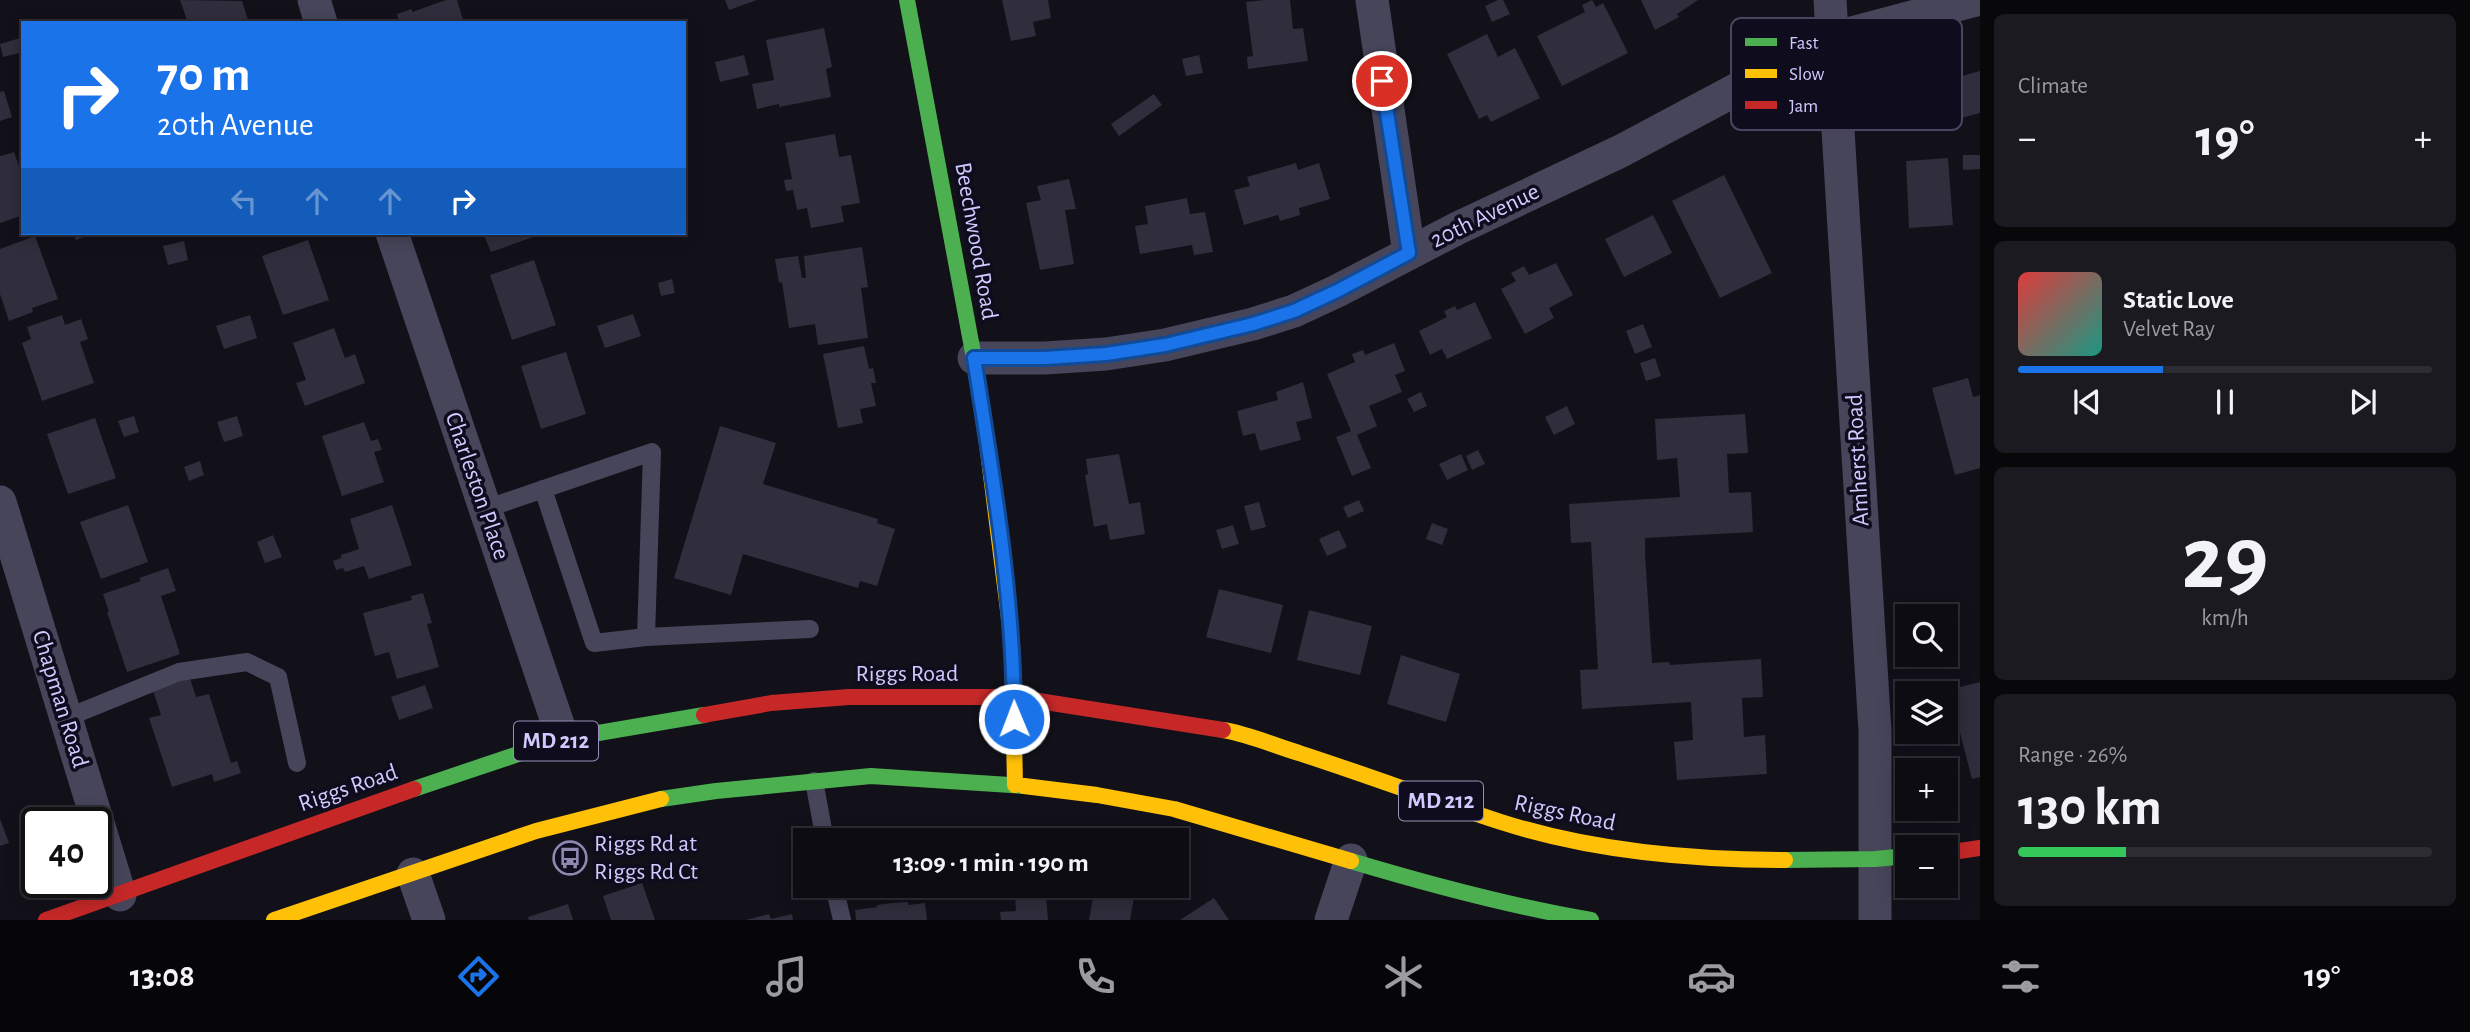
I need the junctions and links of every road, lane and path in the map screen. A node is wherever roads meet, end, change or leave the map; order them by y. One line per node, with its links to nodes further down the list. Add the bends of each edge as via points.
1 (314, 0): 8 (street)
2 (906, 0): 13 (main road, Beechwood Road)
3 (1372, 0): 12 (street)
4 (1830, 0): 6 (street, Amherst Road)
5 (1976, 0): 7 (street, 20th Avenue)
6 (1831, 18)
7 (1908, 18)
8 (320, 21)
9 (1731, 92): 12 (street, 20th Avenue)
10 (1839, 130): 29 (street, Amherst Road, via 1875,731)
11 (393, 235): 16 (street, Charleston Place)
12 (1409, 253): 13 (street, 20th Avenue, via 1304,306 1253,324 1106,354)
13 (974, 358): 19 (main road, Beechwood Road, via 1004,566)
14 (543, 489): 16 (lane); 18 (lane, via 594,643); 18 (lane, via 652,452)
15 (0, 502): 20 (street, Chapman Road)
16 (485, 509): 21 (street, Charleston Place)
17 (810, 629): 18 (lane)
18 (646, 637)
19 (1014, 697): 21 (main road, Riggs Road / MD 212, via 849,697 771,703); 24 (main road, Beechwood Road); 29 (main road, Riggs Road / MD 212, via 1229,731 1503,823 1570,840 1660,854 1752,860)
20 (66, 718): 22 (lane, via 179,673 247,662 278,677); 32 (street, Chapman Road)
21 (563, 739): 32 (main road, Riggs Road / MD 212)
22 (297, 763)
23 (814, 781): 24 (main road, via 871,776); 25 (lane); 31 (main road, via 646,801 537,831)
24 (1015, 785): 30 (main road, via 1174,809)
25 (823, 828)
26 (1980, 848): 27 (main road)
27 (1958, 851)
28 (1895, 857): 29 (main road, Riggs Road / MD 212)
29 (1875, 859): 40 (street, Amherst Road)
30 (1351, 860): 38 (street); 39 (main road, via 1436,887)
31 (413, 874): 35 (main road); 36 (street)
32 (120, 895): 34 (main road, Riggs Road / MD 212)
33 (837, 898): 37 (lane)
34 (46, 920)
35 (274, 920)
36 (429, 920)
37 (842, 920)
38 (1331, 920)
39 (1591, 920)
40 (1875, 920)

